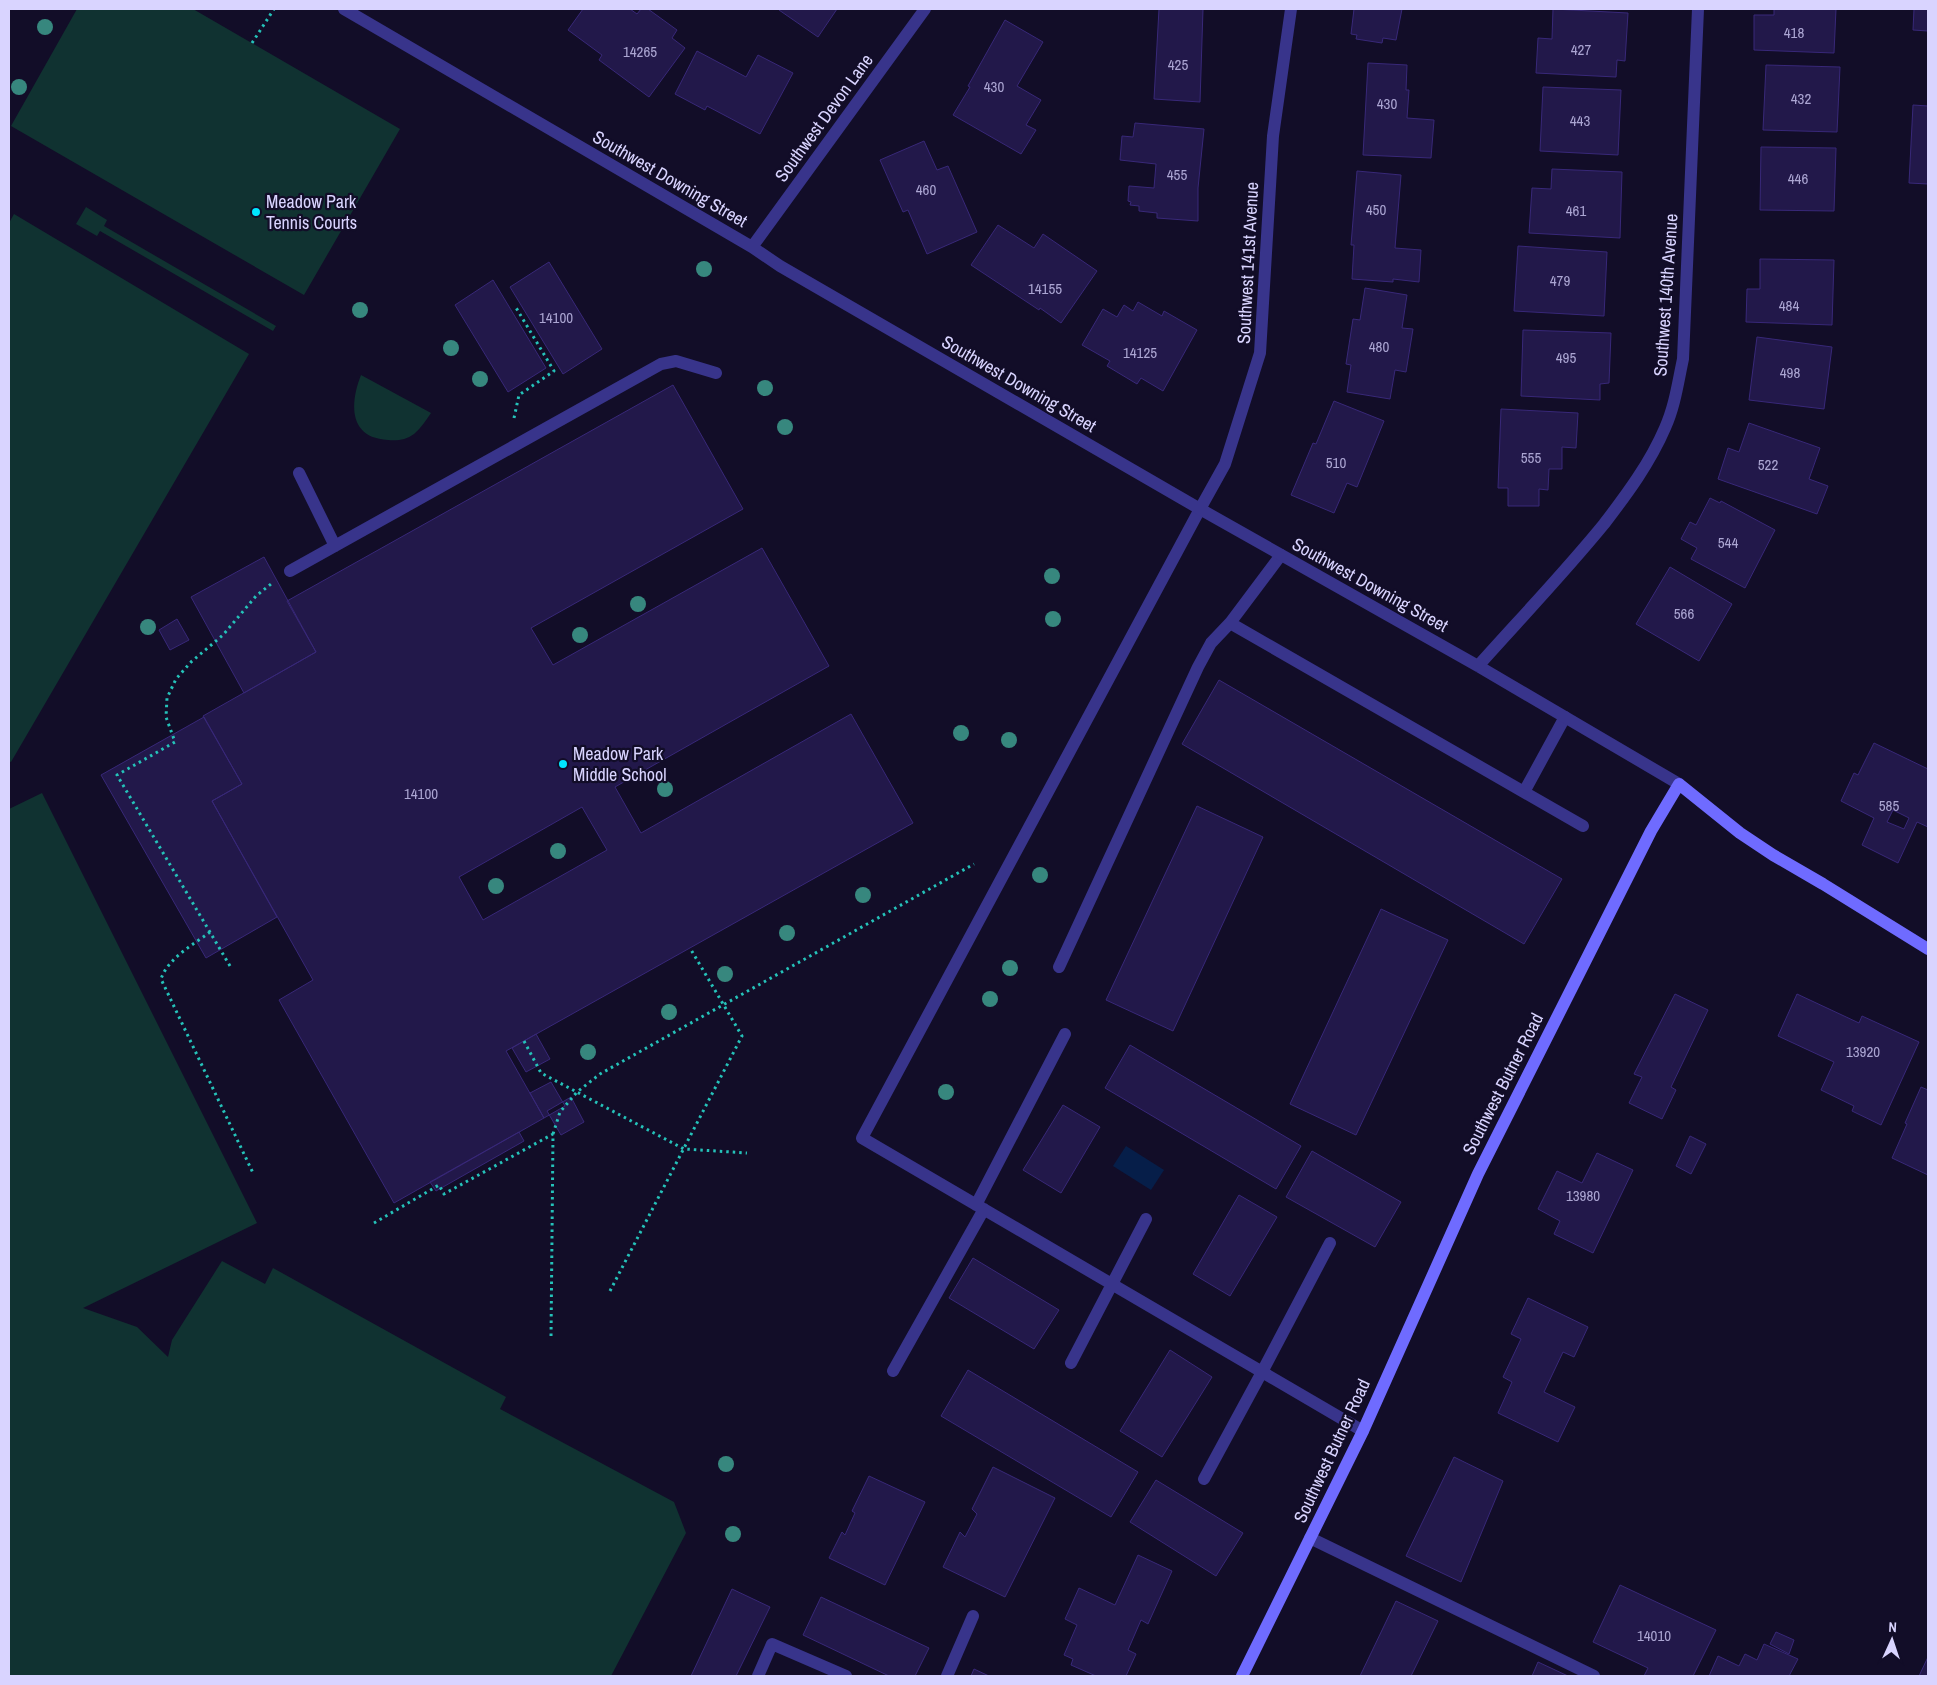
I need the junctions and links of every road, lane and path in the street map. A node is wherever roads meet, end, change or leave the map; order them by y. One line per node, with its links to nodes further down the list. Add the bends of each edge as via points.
1 (274, 9): 6 (path)
2 (344, 9): 7 (street, Southwest Downing Street)
3 (924, 9): 7 (street, Southwest Devon Lane)
4 (1291, 9): 12 (street, Southwest 141st Avenue, via 1273,136 1260,353 1224,464)
5 (1698, 9): 17 (street, Southwest 140th Avenue, via 1683,359 1675,400 1646,464 1622,500 1585,547)
6 (252, 43)
7 (752, 247): 12 (street, Southwest Downing Street)
8 (515, 306): 10 (path, via 554,371 519,395)
9 (716, 373): 10 (street, via 676,361 661,364)
10 (507, 450): 13 (street)
11 (300, 473): 13 (street)
12 (1200, 509): 14 (street, Southwest Downing Street); 36 (street, Southwest 141st Avenue, via 862,1138)
13 (335, 546): 15 (street)
14 (1281, 555): 16 (street); 17 (street, Southwest Downing Street)
15 (290, 571): 23 (path, via 256,596 223,635 176,679 167,698 166,716 175,742 117,775)
16 (1230, 623): 20 (street); 27 (street, via 1198,666)
17 (1478, 666): 18 (street, Southwest Downing Street)
18 (1565, 717): 19 (street, Southwest Downing Street); 20 (street)
19 (1679, 784): 25 (street, via 1773,855); 46 (street, Southwest Butner Road, via 1651,831 1478,1174)
20 (1524, 792): 21 (street)
21 (1583, 826)
22 (974, 864): 28 (path)
23 (210, 932): 26 (path); 35 (path, via 171,962 161,979)
24 (690, 948): 28 (path)
25 (1928, 949)
26 (230, 966)
27 (1059, 967)
28 (723, 1004): 31 (path, via 600,1074); 33 (path, via 742,1036)
29 (1065, 1034): 36 (street)
30 (524, 1041): 31 (path, via 541,1073)
31 (577, 1092): 32 (path, via 560,1112); 33 (path)
32 (553, 1134): 38 (path, via 444,1194 439,1185); 42 (path)
33 (684, 1149): 34 (path); 41 (path)
34 (747, 1153)
35 (253, 1173)
36 (980, 1207): 40 (street); 44 (street)
37 (1146, 1219): 40 (street)
38 (374, 1223)
39 (1330, 1243): 45 (street)
40 (1112, 1284): 43 (street); 45 (street)
41 (610, 1291)
42 (551, 1338)
43 (1071, 1363)
44 (892, 1371)
45 (1262, 1372): 46 (street); 47 (street)
46 (1363, 1431): 48 (street, Southwest Butner Road)
47 (1204, 1478)
48 (1310, 1538): 53 (street, Southwest Butner Road); 54 (street)
49 (973, 1616): 52 (street)
50 (758, 1676): 51 (street, via 772,1644)
51 (846, 1676)
52 (947, 1676)
53 (1242, 1676)
54 (1594, 1676)

